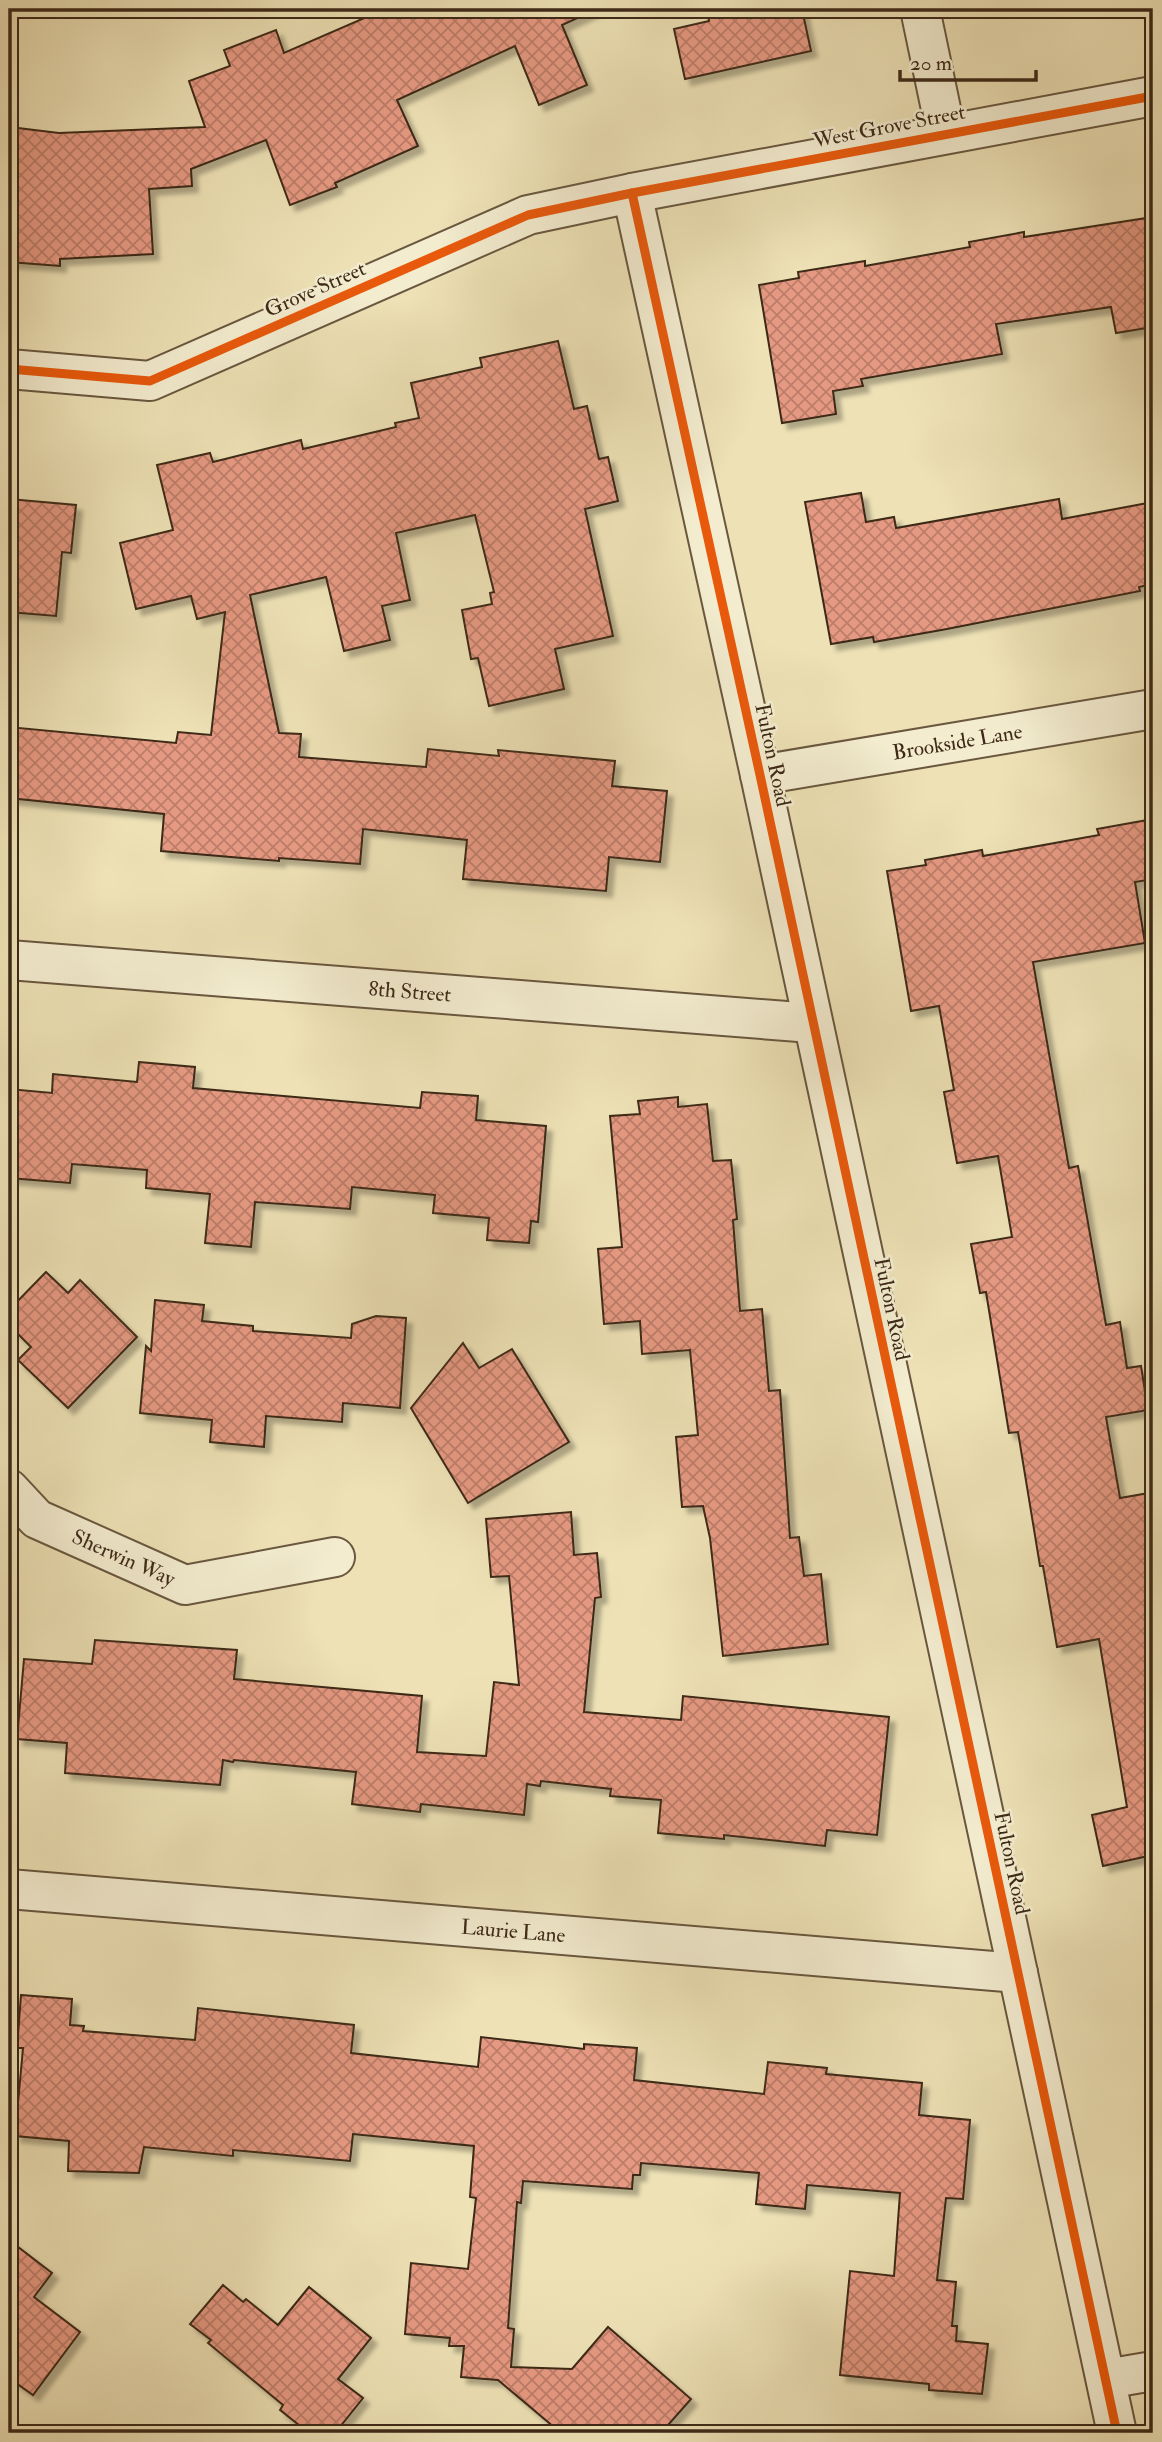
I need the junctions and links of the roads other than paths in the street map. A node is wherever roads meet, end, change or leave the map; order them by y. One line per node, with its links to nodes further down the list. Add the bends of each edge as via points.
1 (920, 9): 3 (street)
2 (1153, 96): 3 (street, West Grove Street)
3 (946, 133): 4 (street, West Grove Street)
4 (632, 193): 5 (street, Grove Street, via 528,215 150,381); 7 (street, Fulton Road)
5 (9, 369)
6 (1153, 709): 7 (street, Brookside Lane)
7 (760, 775): 9 (street, Fulton Road)
8 (9, 960): 9 (street, 8th Street)
9 (812, 1023): 13 (street, Fulton Road)
10 (9, 1489): 11 (street, Sherwin Way, via 37,1519 185,1585)
11 (335, 1557)
12 (9, 1889): 13 (street, Laurie Lane)
13 (1017, 1973): 15 (street, Fulton Road)
14 (1153, 2371): 15 (street)
15 (1106, 2379): 16 (street, Fulton Road)
16 (1117, 2433)

